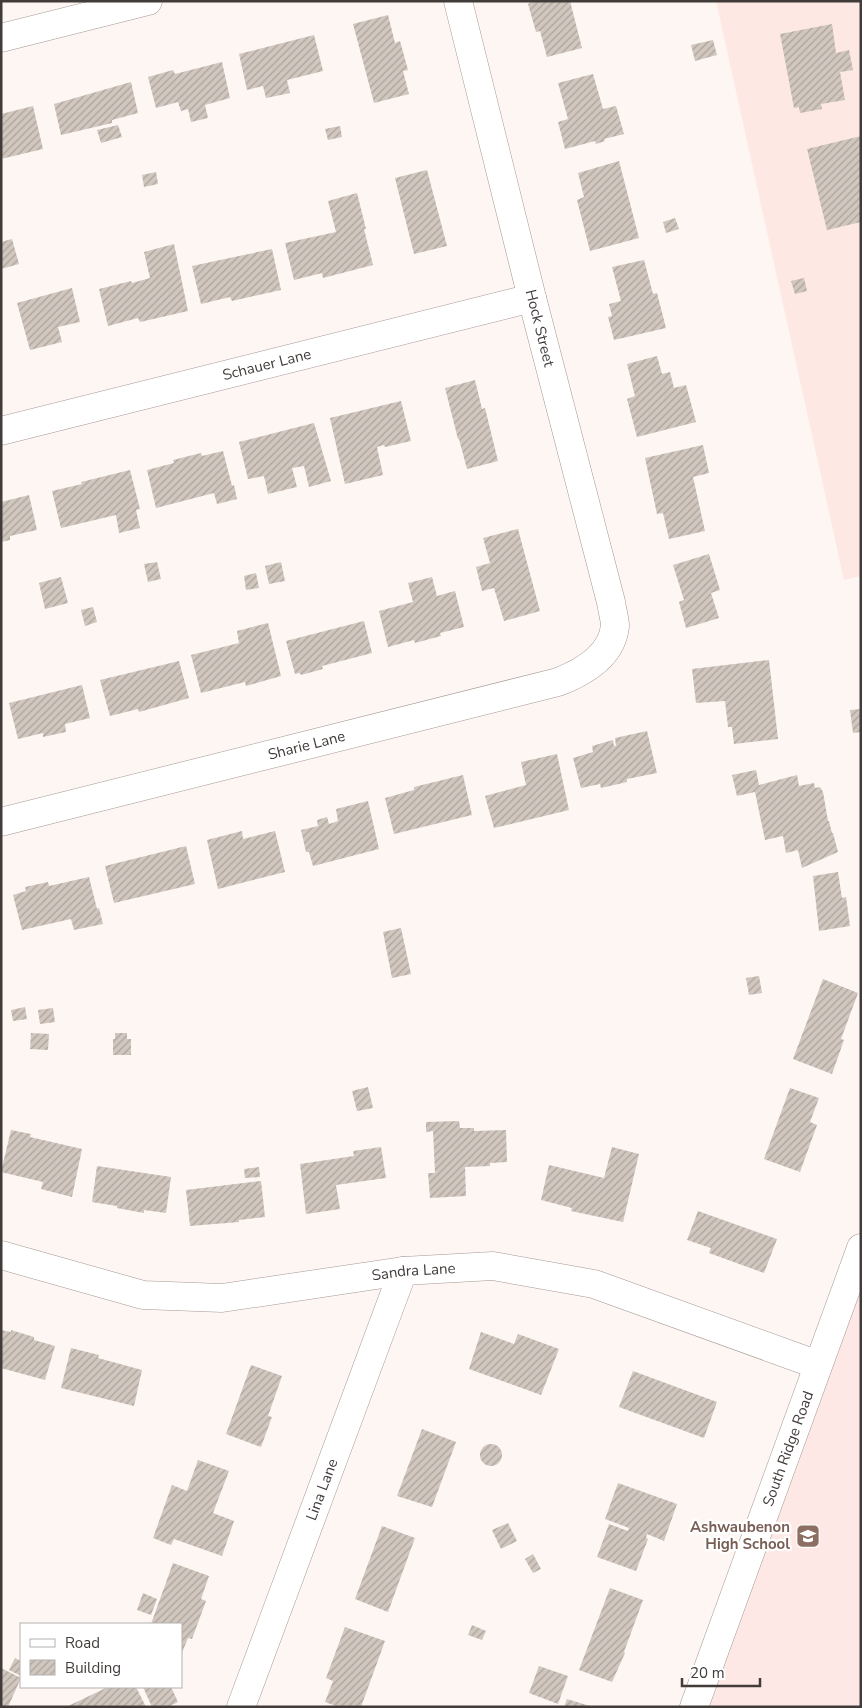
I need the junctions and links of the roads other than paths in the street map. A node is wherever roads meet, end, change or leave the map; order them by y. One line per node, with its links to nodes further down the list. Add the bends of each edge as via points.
1 (148, 1): 3 (street)
2 (458, 1): 4 (street, Hock Street)
3 (1, 38)
4 (532, 298): 5 (street, Schauer Lane); 6 (street, Hock Street, via 611,602 615,624 612,641)
5 (1, 431)
6 (604, 652): 7 (street, Sharie Lane, via 584,670 558,682)
7 (1, 822)
8 (861, 1248): 11 (street, South Ridge Road)
9 (1, 1255): 10 (street, Sandra Lane, via 143,1295 202,1298 222,1298)
10 (403, 1271): 11 (street, Sandra Lane, via 493,1266 594,1284); 12 (street, Lina Lane)
11 (818, 1365): 13 (street, South Ridge Road)
12 (241, 1707)
13 (694, 1707)

